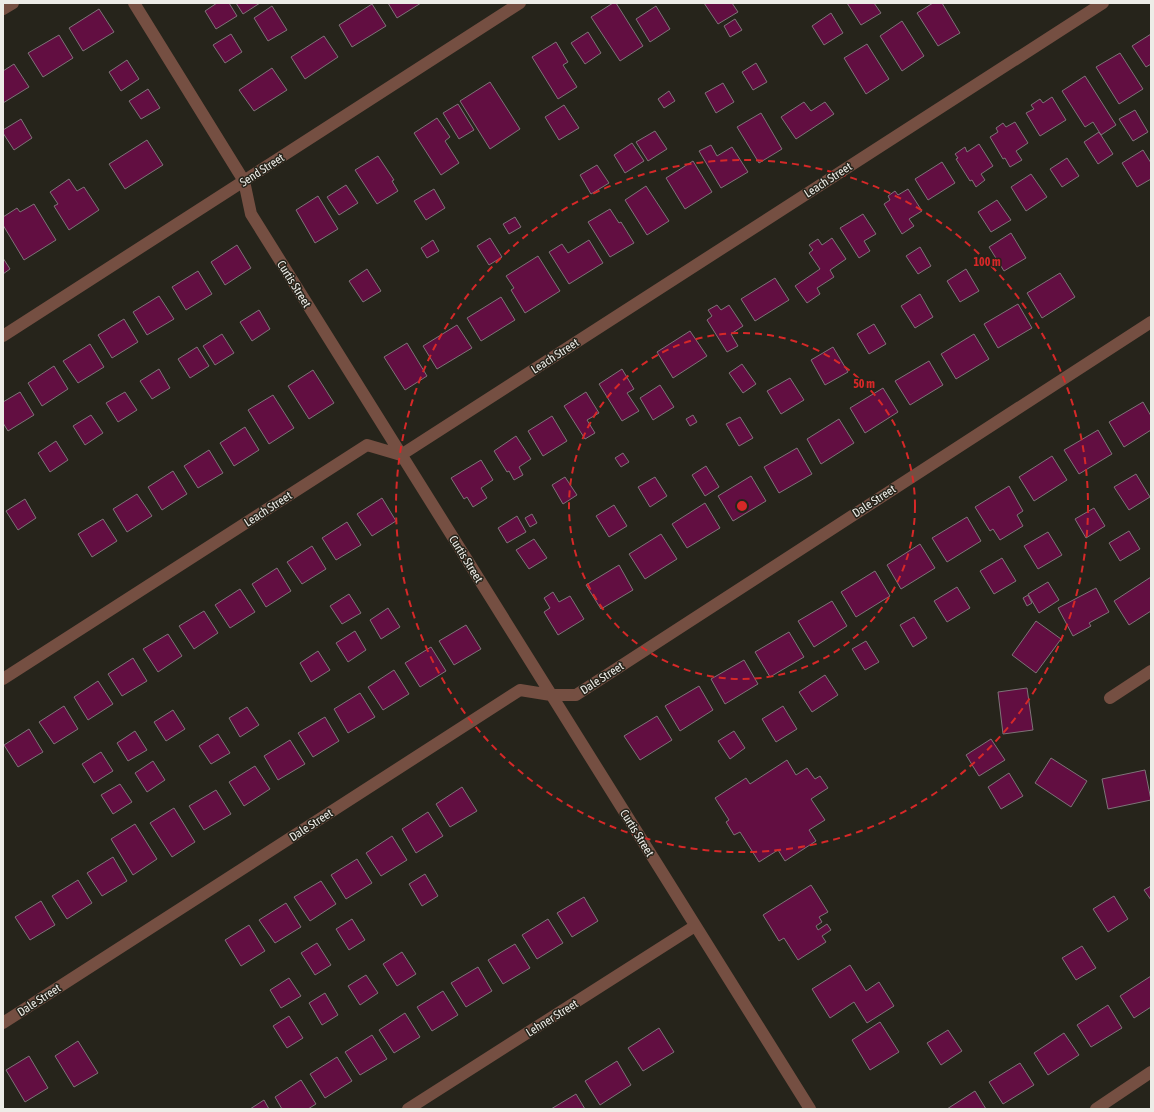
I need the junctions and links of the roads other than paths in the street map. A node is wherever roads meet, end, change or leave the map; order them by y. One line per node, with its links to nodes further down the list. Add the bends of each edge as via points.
1 (13, 3): 5 (street)
2 (134, 3): 6 (street, Curtis Street)
3 (520, 3): 6 (street, Send Street)
4 (1103, 3): 9 (street, Leach Street)
5 (3, 10)
6 (244, 181): 8 (street, Send Street); 9 (street, Curtis Street, via 251,214)
7 (1151, 322): 12 (street, Dale Street, via 576,695)
8 (3, 336)
9 (401, 455): 11 (street, Leach Street, via 367,445); 12 (street, Curtis Street)
10 (1151, 671): 13 (street)
11 (3, 679)
12 (551, 695): 14 (street, Curtis Street); 15 (street, Dale Street, via 520,690)
13 (1110, 698)
14 (695, 926): 17 (street, Lehner Street); 18 (street, Curtis Street)
15 (3, 1023)
16 (1151, 1072): 19 (street)
17 (408, 1109)
18 (810, 1109)
19 (1096, 1109)

